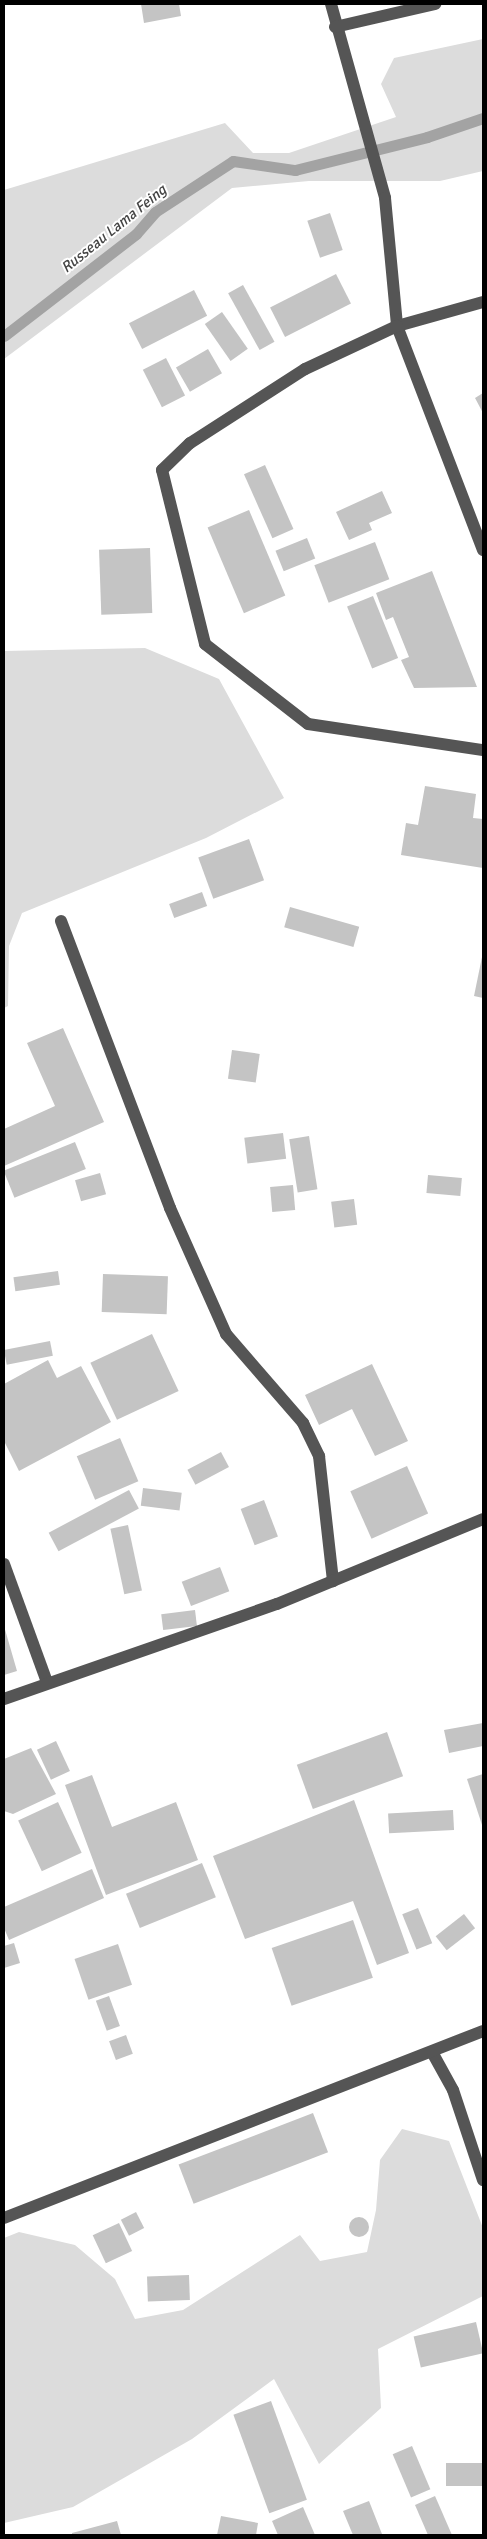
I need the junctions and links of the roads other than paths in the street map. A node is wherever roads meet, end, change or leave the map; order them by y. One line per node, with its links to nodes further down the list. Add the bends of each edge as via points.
1 (332, 4): 3 (street)
2 (435, 4): 3 (street)
3 (335, 27): 5 (street, via 385,198)
4 (483, 302): 5 (street)
5 (397, 326): 6 (street); 7 (street, via 305,369 190,443 162,470 205,644 308,724)
6 (483, 550)
7 (483, 750)
8 (61, 921): 11 (street, via 170,1208 226,1334 303,1423 319,1456)
9 (483, 1519): 11 (street)
10 (4, 1564): 12 (street)
11 (333, 1581): 12 (street, via 277,1604)
12 (48, 1682): 13 (street)
13 (4, 1700)
14 (483, 2031): 15 (street)
15 (432, 2052): 16 (street, via 454,2090); 17 (street)
16 (483, 2180)
17 (4, 2218)

